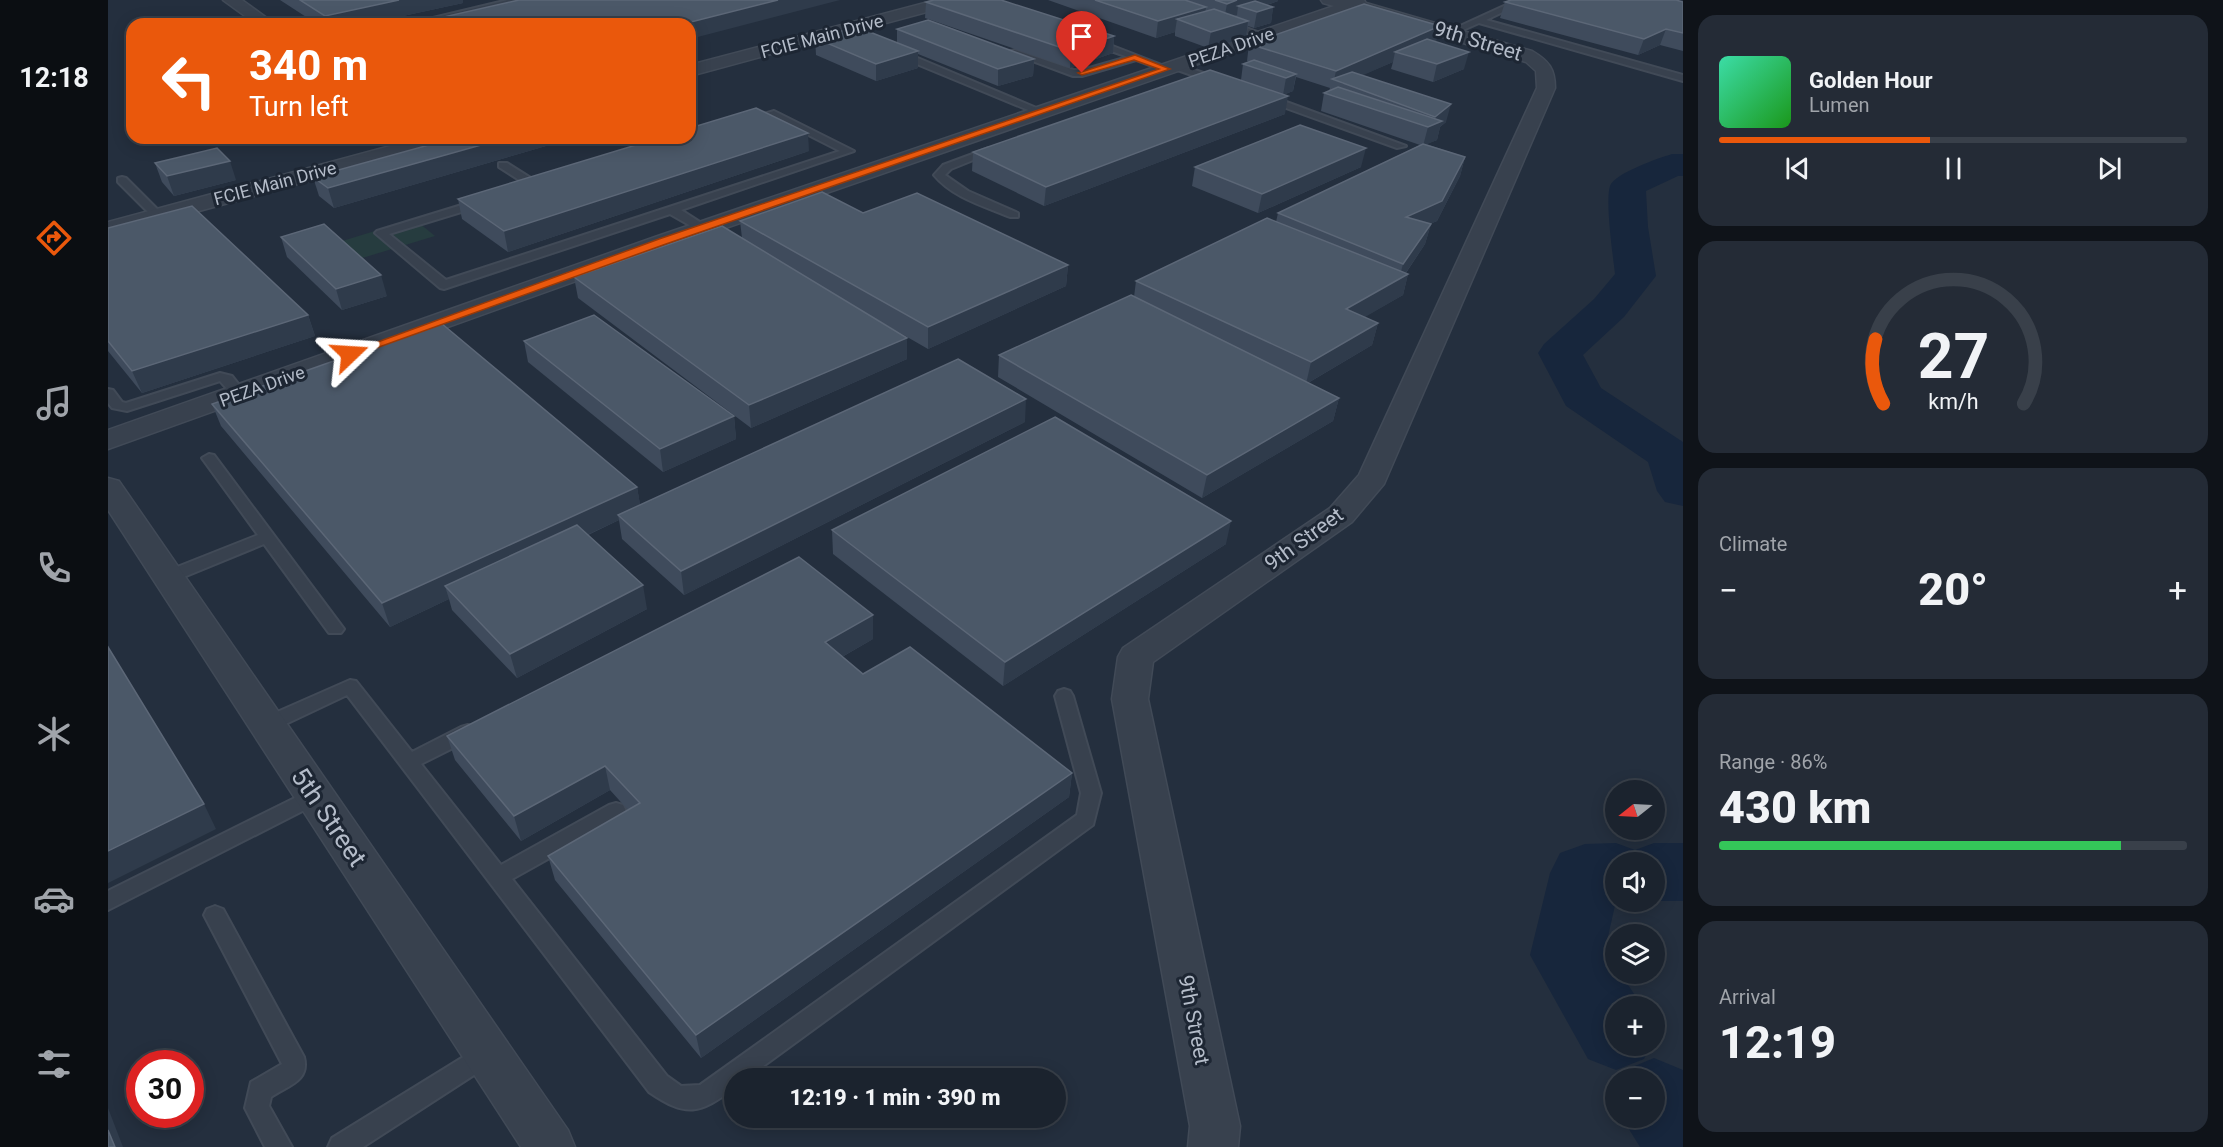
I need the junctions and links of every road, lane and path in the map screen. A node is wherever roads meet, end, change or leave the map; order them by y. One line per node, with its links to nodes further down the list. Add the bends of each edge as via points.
1 (231, 0): 6 (street)
2 (519, 0): 7 (lane)
3 (954, 0): 15 (street, FCIE Main Drive)
4 (1524, 0): 9 (lane)
5 (1349, 1): 9 (street, 9th Street); 10 (street, PEZA Drive)
6 (258, 18)
7 (439, 18)
8 (1215, 19): 10 (lane)
9 (1465, 26): 18 (lane); 56 (street, 9th Street, via 1541,63 1546,71 1546,88 1373,478 1341,515 1136,657 1130,699 1215,1126)
10 (1264, 36): 16 (street, PEZA Drive)
11 (1082, 37): 14 (lane)
12 (883, 47): 21 (lane)
13 (1005, 50): 14 (lane, via 1073,73)
14 (1135, 58): 16 (lane)
15 (696, 69)
16 (1174, 73): 17 (lane); 17 (lane); 21 (street, PEZA Drive)
17 (1202, 76): 19 (lane)
18 (1683, 78)
19 (1235, 87)
20 (1257, 95): 26 (lane)
21 (1041, 112): 33 (street, PEZA Drive)
22 (696, 138): 30 (lane, via 774,114 849,151)
23 (418, 144): 31 (street, FCIE Main Drive)
24 (675, 144): 29 (lane)
25 (1008, 145): 32 (lane, via 947,167 939,175 946,183)
26 (1401, 146)
27 (503, 165): 29 (lane)
28 (122, 180): 31 (lane)
29 (536, 186): 30 (lane, via 381,233 444,285)
30 (672, 210): 33 (lane)
31 (157, 215): 34 (street, FCIE Main Drive)
32 (1014, 215)
33 (702, 228): 36 (street, PEZA Drive)
34 (108, 229)
35 (108, 393): 36 (lane, via 117,405 126,407 220,377 227,379)
36 (239, 394): 37 (street, PEZA Drive)
37 (108, 440)
38 (209, 458): 40 (lane)
39 (108, 487): 41 (street, 5th Street)
40 (268, 537): 41 (lane); 42 (lane)
41 (168, 577): 44 (street, 5th Street)
42 (335, 629)
43 (1064, 696): 49 (lane, via 1091,793 1086,819 704,1096 678,1098 658,1084)
44 (266, 724): 46 (lane, via 350,686); 47 (street, 5th Street)
45 (483, 724): 46 (lane)
46 (410, 762): 49 (lane)
47 (315, 796): 50 (lane); 52 (street, 5th Street)
48 (616, 811): 49 (lane)
49 (498, 877)
50 (108, 901)
51 (215, 915): 53 (lane, via 292,1058 295,1069 260,1090 257,1108)
52 (487, 1053): 54 (lane); 55 (street, 5th Street)
53 (279, 1147)
54 (341, 1147)
55 (550, 1147)
56 (1213, 1147)

